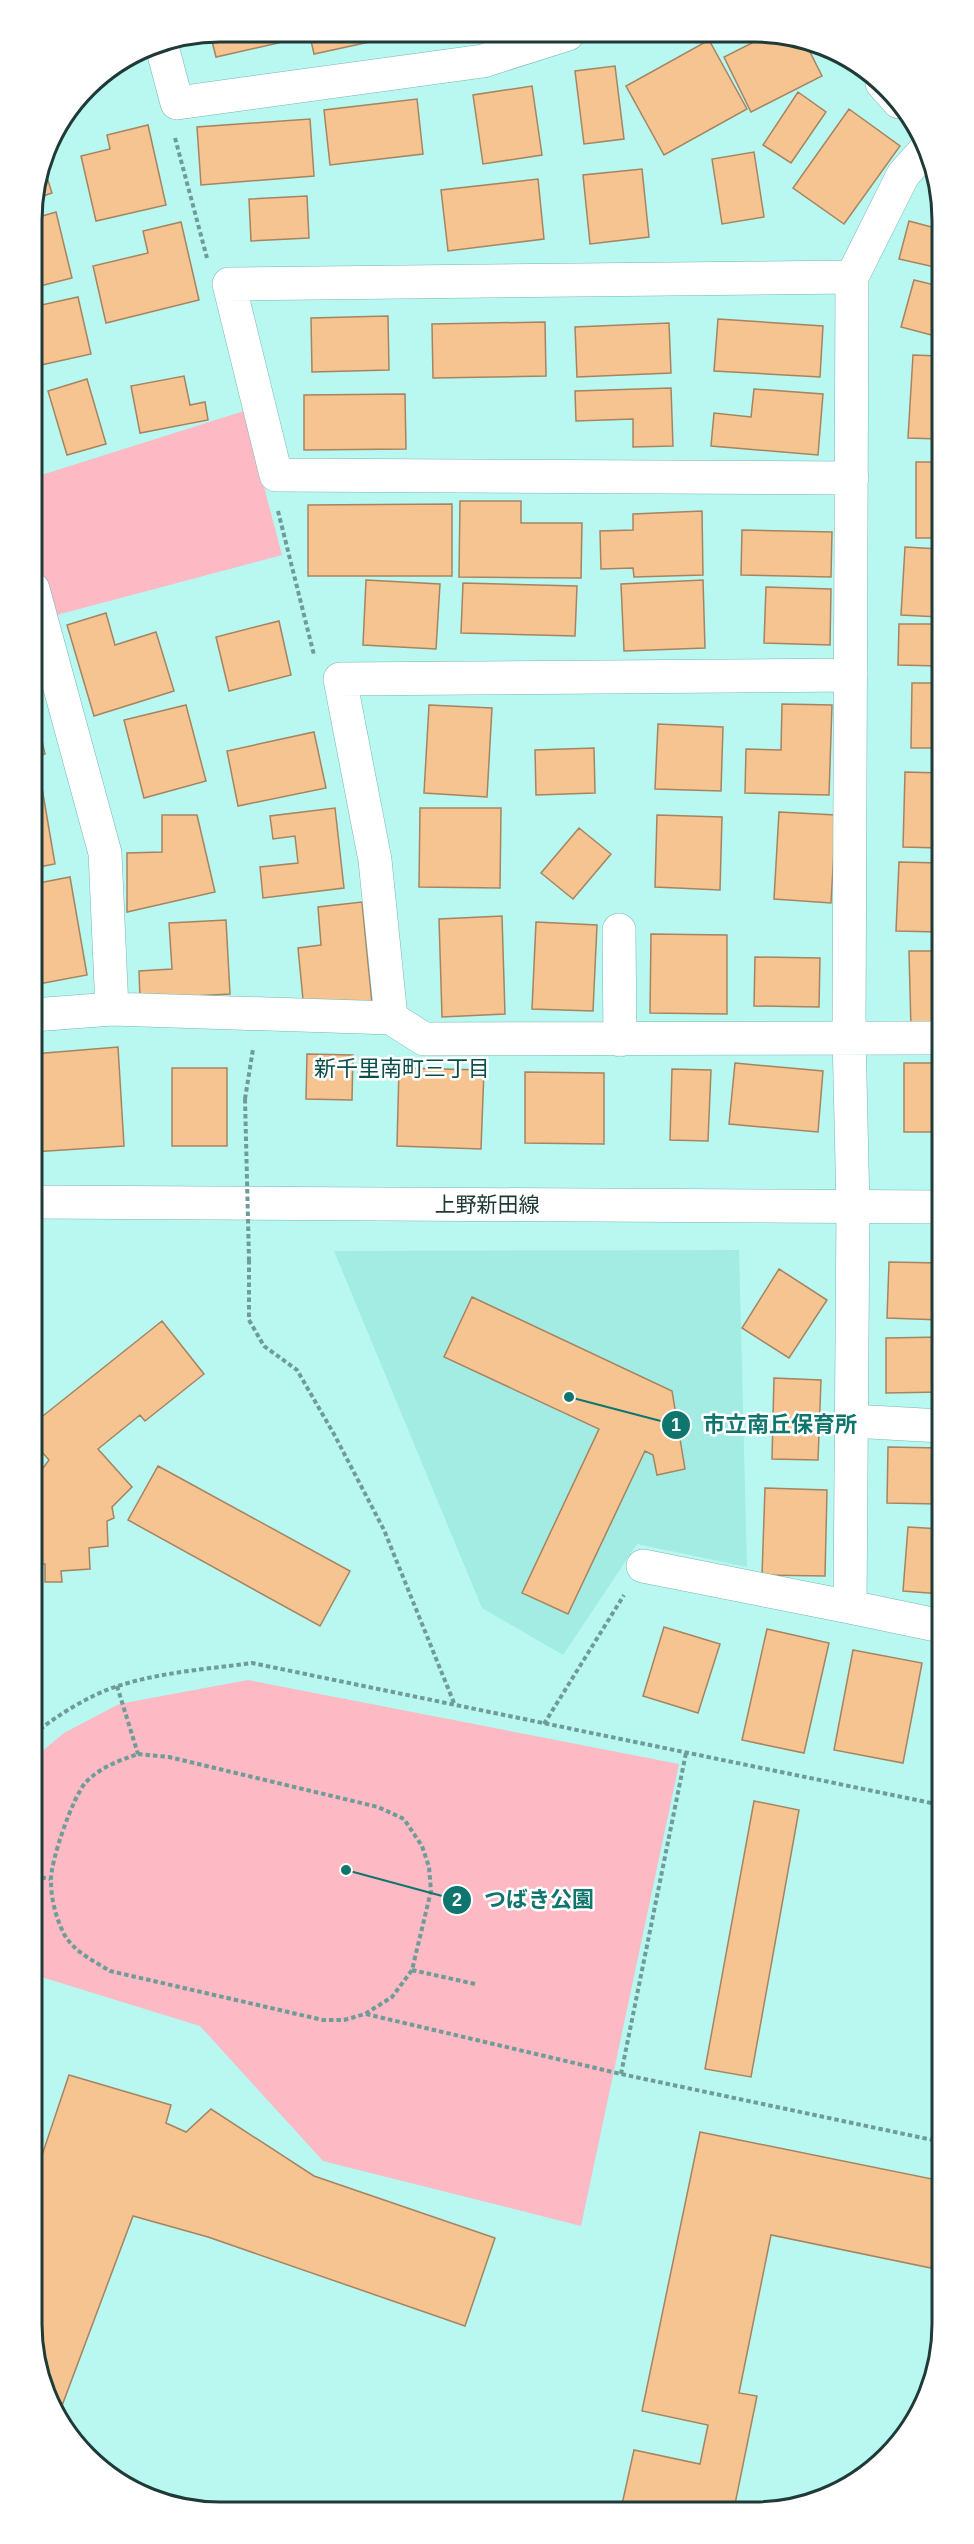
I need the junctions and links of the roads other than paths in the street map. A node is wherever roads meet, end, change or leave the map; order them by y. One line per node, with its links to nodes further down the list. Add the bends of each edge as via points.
1 (543, 42): 2 (street, via 483,61 177,103)
2 (163, 51)
3 (920, 156): 4 (street, via 903,175)
4 (852, 277): 5 (street); 5 (street, via 229,284 276,475)
5 (852, 478): 7 (street)
6 (42, 622): 9 (street, via 105,853)
7 (851, 675): 11 (street, via 340,679 375,860); 12 (street)
8 (619, 930): 14 (street)
9 (112, 1010): 10 (street); 11 (street)
10 (42, 1014)
11 (391, 1018): 14 (street, via 424,1039)
12 (849, 1036): 13 (street); 14 (street); 17 (street)
13 (932, 1038)
14 (620, 1040)
15 (42, 1202): 17 (street, 上野新田線)
16 (932, 1207): 17 (street, 上野新田線)
17 (853, 1208): 18 (street)
18 (852, 1421): 19 (street); 21 (street)
19 (932, 1425)
20 (643, 1566): 21 (street)
21 (850, 1607): 22 (street)
22 (932, 1624)

